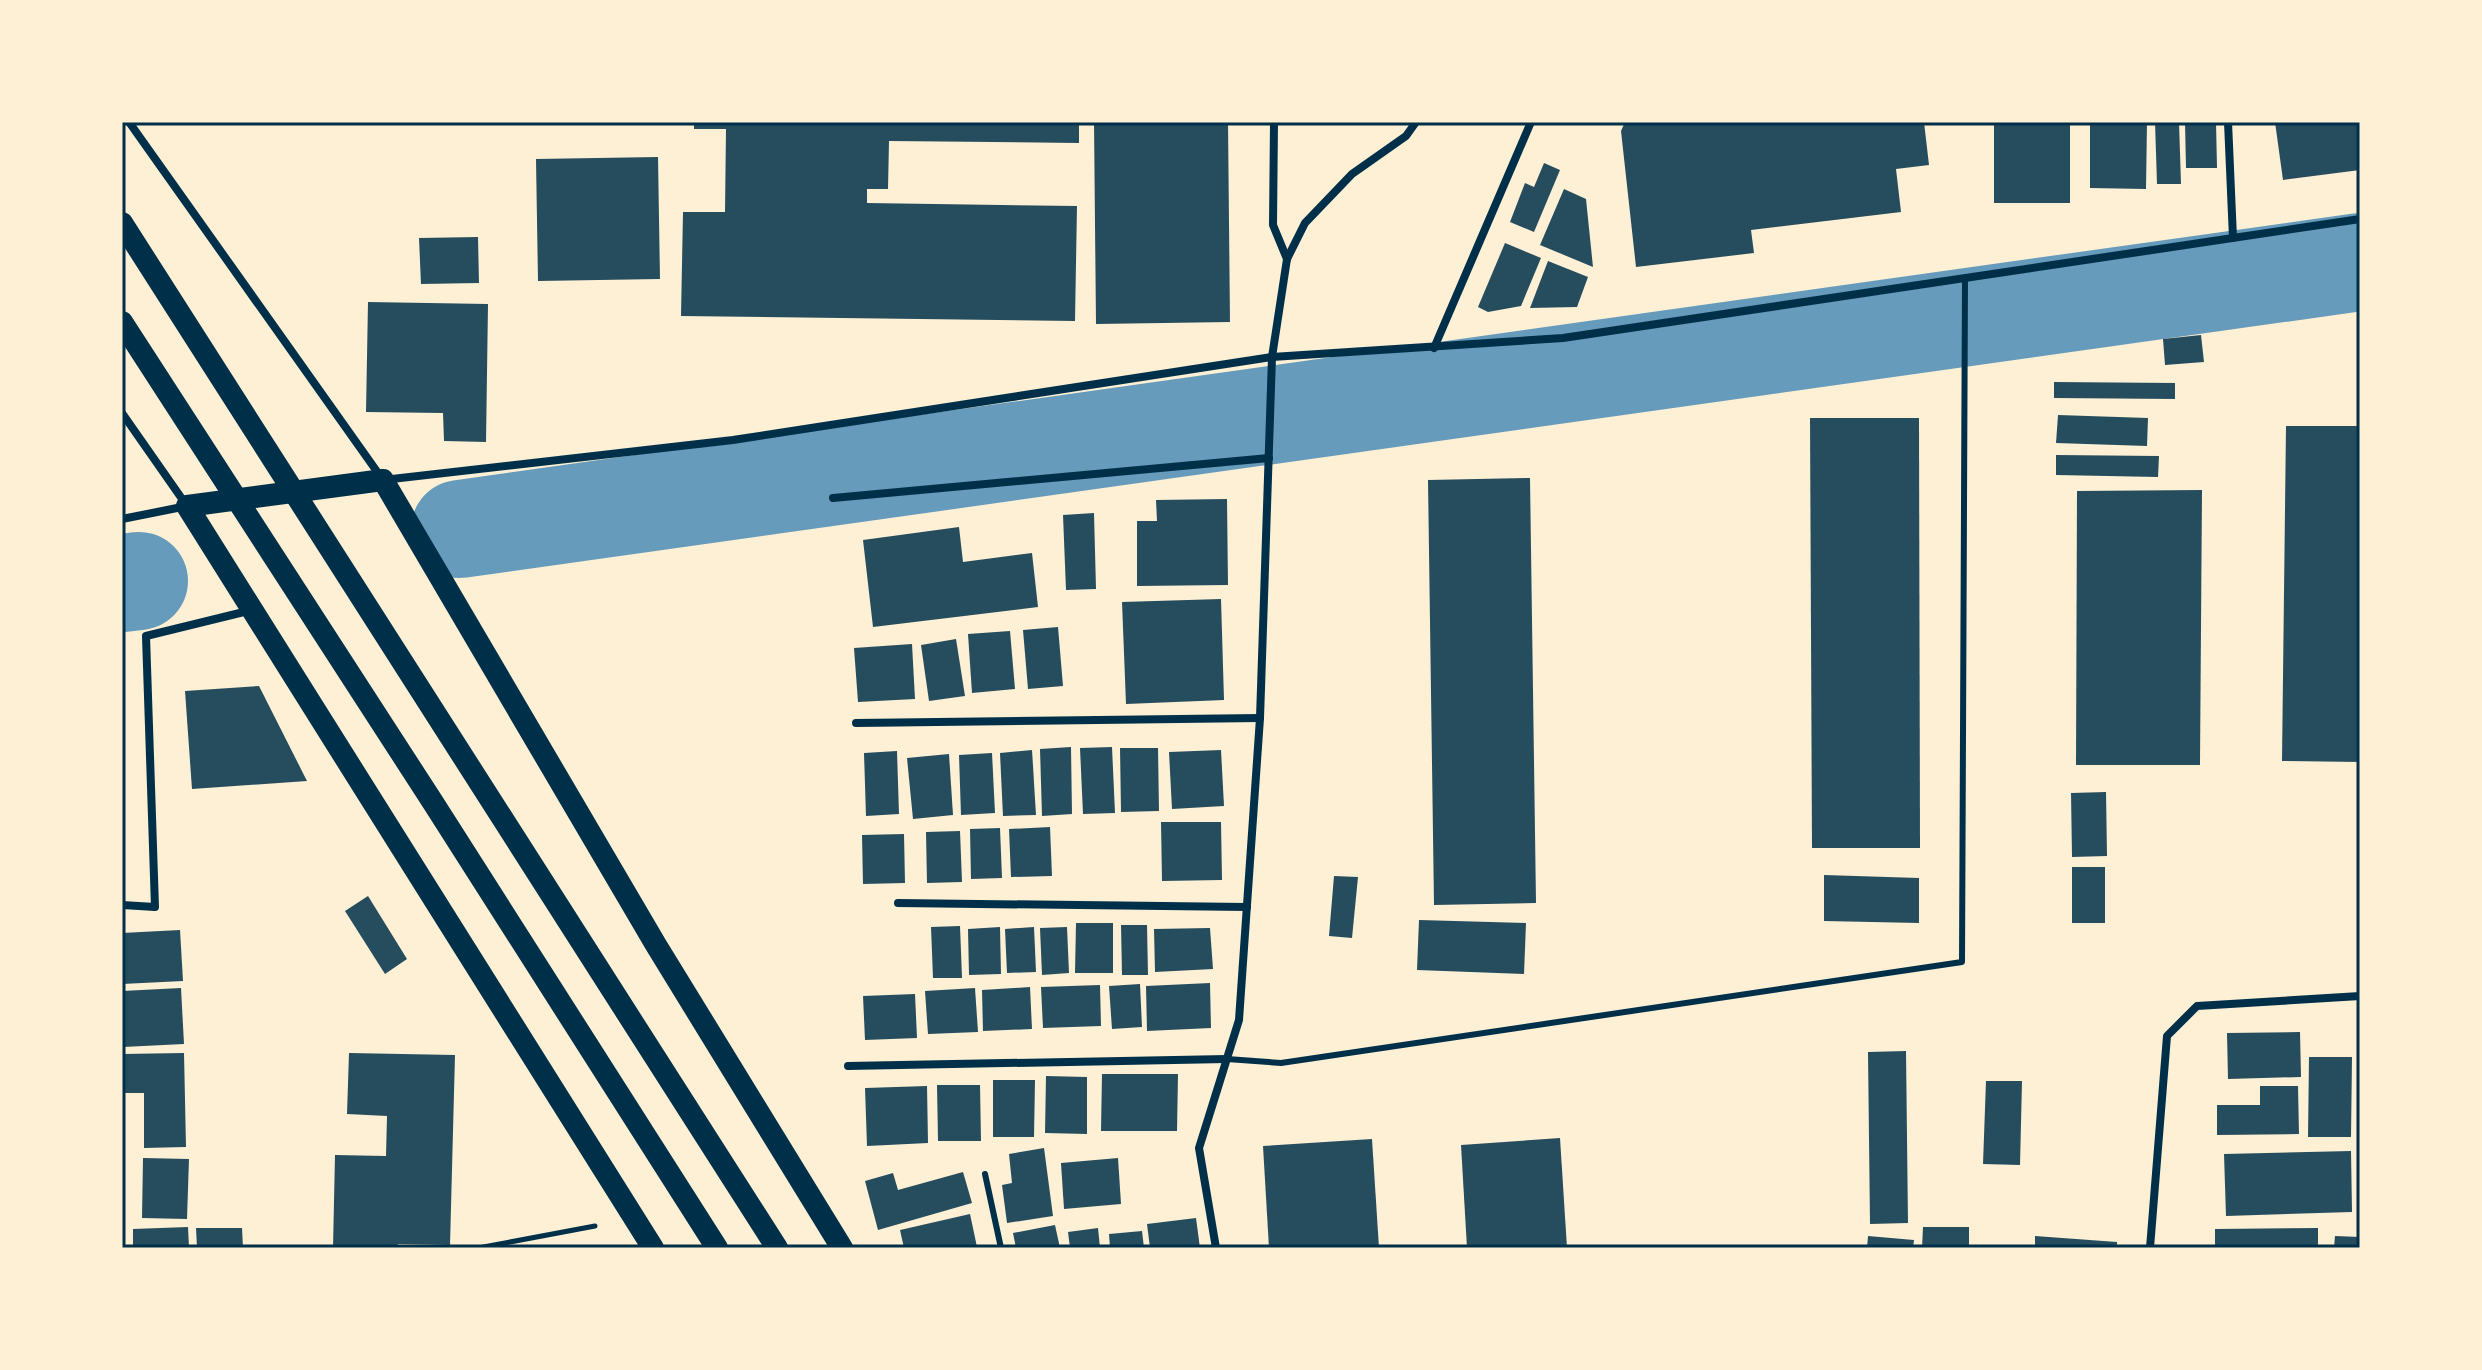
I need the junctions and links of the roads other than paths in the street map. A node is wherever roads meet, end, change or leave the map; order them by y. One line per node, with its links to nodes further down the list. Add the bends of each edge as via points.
1 (129, 122): 16 (street)
2 (1274, 122): 9 (street, via 1273,225)
3 (1416, 122): 9 (street, via 1406,136 1352,174 1305,223)
4 (1531, 122): 12 (street)
5 (2228, 122): 8 (street)
6 (2360, 219): 8 (street)
7 (122, 223): 32 (highway)
8 (2233, 238): 10 (street)
9 (1287, 259): 13 (street)
10 (1965, 278): 12 (street, via 1563,338); 27 (lane, via 1962,962 1281,1063)
11 (122, 322): 31 (highway)
12 (1434, 348): 13 (street)
13 (1272, 357): 15 (street); 16 (street, via 733,440)
14 (122, 413): 18 (street)
15 (1269, 458): 17 (street); 21 (street)
16 (383, 480): 18 (highway); 33 (highway, via 656,945)
17 (833, 498)
18 (187, 506): 19 (street); 20 (highway)
19 (122, 519)
20 (253, 610): 24 (street, via 146,636 155,907); 30 (highway)
21 (1260, 718): 22 (street); 25 (street)
22 (856, 723)
23 (898, 903): 25 (street)
24 (122, 905)
25 (1247, 907): 27 (street, via 1239,1020)
26 (2360, 996): 36 (street, via 2197,1006 2167,1036)
27 (1227, 1059): 28 (street); 35 (street, via 1199,1148)
28 (848, 1066)
29 (985, 1174): 34 (lane)
30 (653, 1248)
31 (717, 1248)
32 (777, 1248)
33 (842, 1248)
34 (1001, 1248)
35 (1216, 1248)
36 (2150, 1248)

